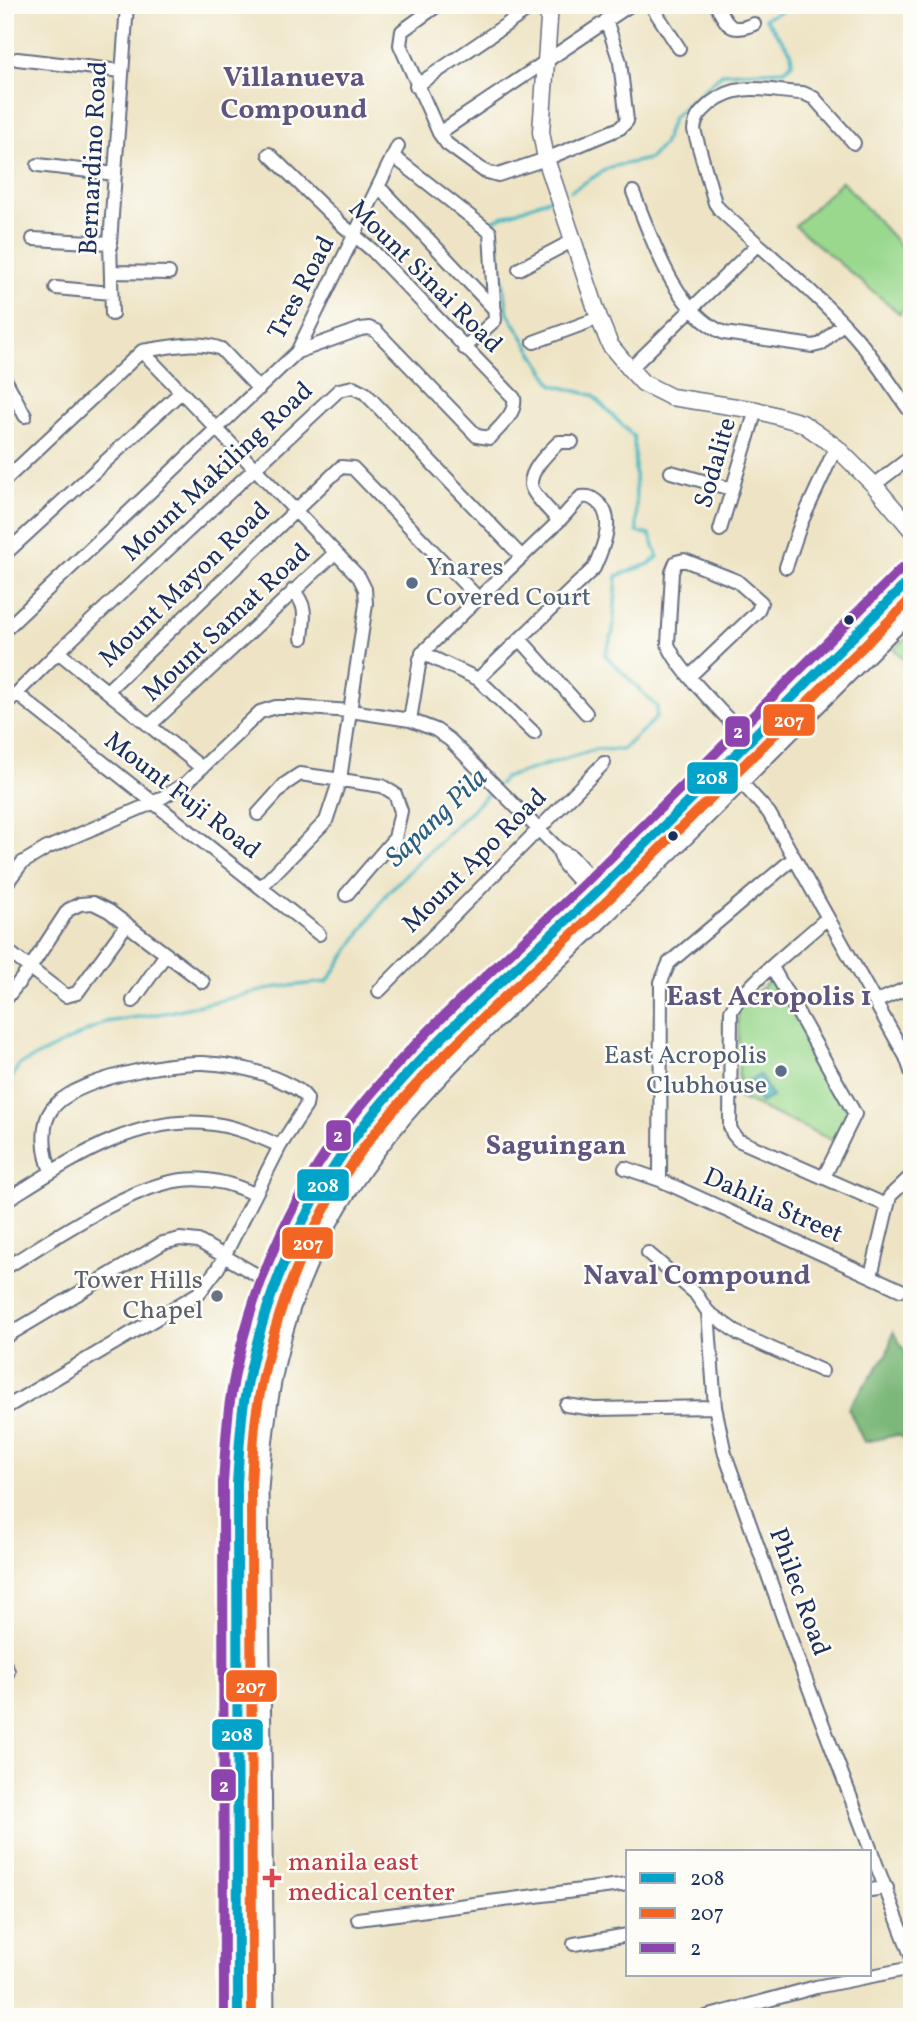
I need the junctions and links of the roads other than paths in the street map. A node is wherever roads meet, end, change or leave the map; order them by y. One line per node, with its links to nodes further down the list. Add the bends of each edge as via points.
1 (127, 5): 13 (street, Bernardino Road)
2 (438, 5): 14 (street, via 402,31 400,45)
3 (535, 5): 14 (street)
4 (550, 5): 12 (street)
5 (630, 5): 8 (street)
6 (651, 5): 10 (street)
7 (716, 5): 9 (street, via 734,28)
8 (606, 20): 12 (street); 18 (street, via 620,62 626,121 620,128)
9 (754, 24)
10 (679, 48)
11 (18, 60): 13 (street)
12 (546, 61): 15 (street); 18 (street, via 541,132)
13 (121, 71): 20 (street, Bernardino Road)
14 (416, 86): 15 (street)
15 (439, 133): 18 (street, via 484,171 498,176)
16 (854, 143): 27 (street, via 814,98 803,93 732,90 699,114 694,130 715,203)
17 (269, 154): 23 (street, Mount Sinai Road)
18 (546, 159): 25 (street)
19 (38, 165): 20 (street)
20 (115, 174): 26 (street, Bernardino Road)
21 (379, 187): 23 (street, Tres Road); 34 (street); 34 (street, Tres Road, via 396,151 489,232)
22 (633, 191): 33 (street, via 667,276)
23 (355, 237): 39 (street, Mount Sinai Road); 41 (street, Tres Road)
24 (33, 239): 26 (street)
25 (574, 240): 28 (street); 36 (street)
26 (110, 243): 29 (street, Bernardino Road)
27 (757, 245): 33 (street); 37 (street, via 799,279)
28 (519, 269)
29 (111, 272): 30 (street); 32 (street, Bernardino Road)
30 (169, 273)
31 (56, 288): 32 (street)
32 (111, 293): 35 (street, Bernardino Road)
33 (691, 308): 37 (street, via 724,333 813,346); 42 (street)
34 (495, 310): 39 (street, via 492,324)
35 (112, 314)
36 (599, 318): 38 (street); 42 (street, via 610,345)
37 (842, 324): 47 (street)
38 (534, 342)
39 (464, 348): 41 (street, Mount Sinai Road, via 514,398 513,411 490,438 477,436 376,331 360,329)
40 (142, 351): 44 (street, via 213,346); 45 (street); 55 (street)
41 (297, 352): 44 (street, Tres Road)
42 (629, 369): 46 (street, via 643,383 671,397)
43 (7, 385): 48 (street)
44 (259, 389): 49 (street, Tres Road)
45 (181, 392): 49 (street); 63 (street)
46 (755, 410): 51 (street, via 802,423); 57 (street, Sodalite)
47 (912, 414)
48 (25, 416)
49 (217, 429): 53 (street); 70 (street, Tres Road)
50 (572, 442): 59 (street, via 559,442 541,461 531,481 533,490)
51 (835, 447): 56 (street); 65 (street)
52 (912, 456): 56 (street)
53 (256, 470): 58 (street); 64 (street, Mount Makiling Road, via 339,390 353,387 365,393); 73 (street, Mount Makiling Road)
54 (671, 472): 57 (street)
55 (5, 480)
56 (874, 485): 61 (street)
57 (731, 489): 60 (street, Sodalite)
58 (295, 510): 62 (street); 68 (street, Mount Mayon Road, via 341,467 353,468); 77 (street, Mount Mayon Road)
59 (559, 521): 64 (street); 72 (street, via 581,497 593,498 606,513 604,547 594,568)
60 (720, 530)
61 (912, 530)
62 (335, 552): 67 (street, Mount Samat Road); 80 (street, via 365,589)
63 (5, 554)
64 (522, 557): 68 (street)
65 (786, 566)
66 (912, 578): 85 (main road)
67 (293, 590): 71 (street, via 303,601); 83 (street, Mount Samat Road)
68 (479, 599): 74 (street)
69 (912, 608): 89 (main road)
70 (5, 631)
71 (302, 638)
72 (520, 639): 76 (street); 81 (street)
73 (58, 652): 77 (street); 78 (street, Mount Makiling Road)
74 (422, 653): 76 (street); 82 (street)
75 (690, 676): 75 (street, via 668,644 672,572 676,562 684,560 737,581 761,602 758,611); 85 (street)
76 (478, 679): 84 (street)
77 (107, 691): 83 (street)
78 (17, 694): 79 (street, Mount Makiling Road); 90 (street, Mount Fuji Road)
79 (5, 705)
80 (351, 711): 82 (street); 87 (street, via 284,707 260,712); 88 (street)
81 (586, 713)
82 (410, 720): 92 (street, via 450,740)
83 (149, 726): 87 (street)
84 (534, 733)
85 (747, 740): 96 (main road)
86 (604, 763): 92 (street, Mount Apo Road)
87 (202, 768): 90 (street)
88 (340, 779): 91 (street, via 300,774); 95 (street, via 326,821); 97 (street, via 382,786 395,794 401,811 395,838)
89 (740, 781): 93 (street, via 769,813); 127 (main road, via 466,1049 379,1141 343,1194)
90 (155, 802): 94 (street, via 47,848 22,863); 95 (street, Mount Fuji Road)
91 (258, 814)
92 (539, 828): 96 (street, via 572,857); 107 (street, Mount Apo Road)
93 (794, 858): 98 (street); 117 (street, via 664,971)
94 (5, 885)
95 (261, 887): 100 (street, Mount Fuji Road)
96 (596, 892): 125 (main road, via 416,1065 362,1128 302,1222)
97 (346, 895)
98 (827, 919): 103 (street); 110 (street)
99 (127, 924): 102 (street); 104 (street, via 93,903 80,904 68,910); 104 (street, via 72,996)
100 (319, 934)
101 (5, 949): 104 (street)
102 (166, 954): 105 (street); 109 (street)
103 (772, 967): 116 (street, via 855,1114); 116 (street, via 731,1011 730,1127 738,1140)
104 (30, 968): 108 (street)
105 (203, 982)
106 (912, 986): 110 (street)
107 (379, 991)
108 (5, 1000)
109 (133, 1001)
110 (875, 1002): 111 (street)
111 (912, 1074)
112 (281, 1146): 114 (street, via 215,1124 154,1125); 114 (street, via 306,1106 307,1099 297,1089 223,1065 186,1063 119,1076 63,1098 46,1125); 118 (street)
113 (625, 1168): 117 (street, Dahlia Street)
114 (51, 1171): 119 (street)
115 (912, 1175): 120 (street, via 896,1188)
116 (824, 1177): 120 (street)
117 (660, 1180): 124 (street, Dahlia Street)
118 (254, 1194): 122 (street); 123 (street, via 214,1180 158,1185 97,1214)
119 (5, 1201)
120 (886, 1205): 124 (street)
121 (648, 1253): 128 (street, via 695,1293)
122 (223, 1256): 125 (street); 129 (street, via 198,1241 180,1239 163,1244); 133 (street, via 199,1293)
123 (5, 1268)
124 (871, 1276): 126 (street, Dahlia Street)
125 (274, 1285): 127 (main road); 137 (main road, via 244,1403 240,1439)
126 (901, 1290)
127 (295, 1294): 136 (main road, via 265,1406 258,1489)
128 (708, 1312): 130 (street, via 739,1334); 132 (street, Philec Road)
129 (5, 1337)
130 (822, 1371)
131 (566, 1405): 132 (street, via 594,1409)
132 (715, 1407): 138 (street, Philec Road, via 729,1467)
133 (5, 1408)
134 (5, 1665): 135 (street)
135 (5, 1679)
136 (262, 1749): 137 (main road); 148 (main road)
137 (238, 1750): 147 (main road)
138 (866, 1850)
139 (872, 1862): 141 (street, Philec Road)
140 (626, 1884): 143 (street)
141 (887, 1888): 142 (street); 146 (street, Philec Road)
142 (872, 1890)
143 (358, 1919)
144 (626, 1935): 145 (street)
145 (574, 1944)
146 (912, 1958)
147 (238, 1967): 148 (main road); 152 (main road)
148 (263, 1967): 153 (main road)
149 (912, 1968): 150 (street)
150 (872, 1976)
151 (872, 1976): 154 (street)
152 (238, 2017)
153 (264, 2017)
154 (706, 2017)

